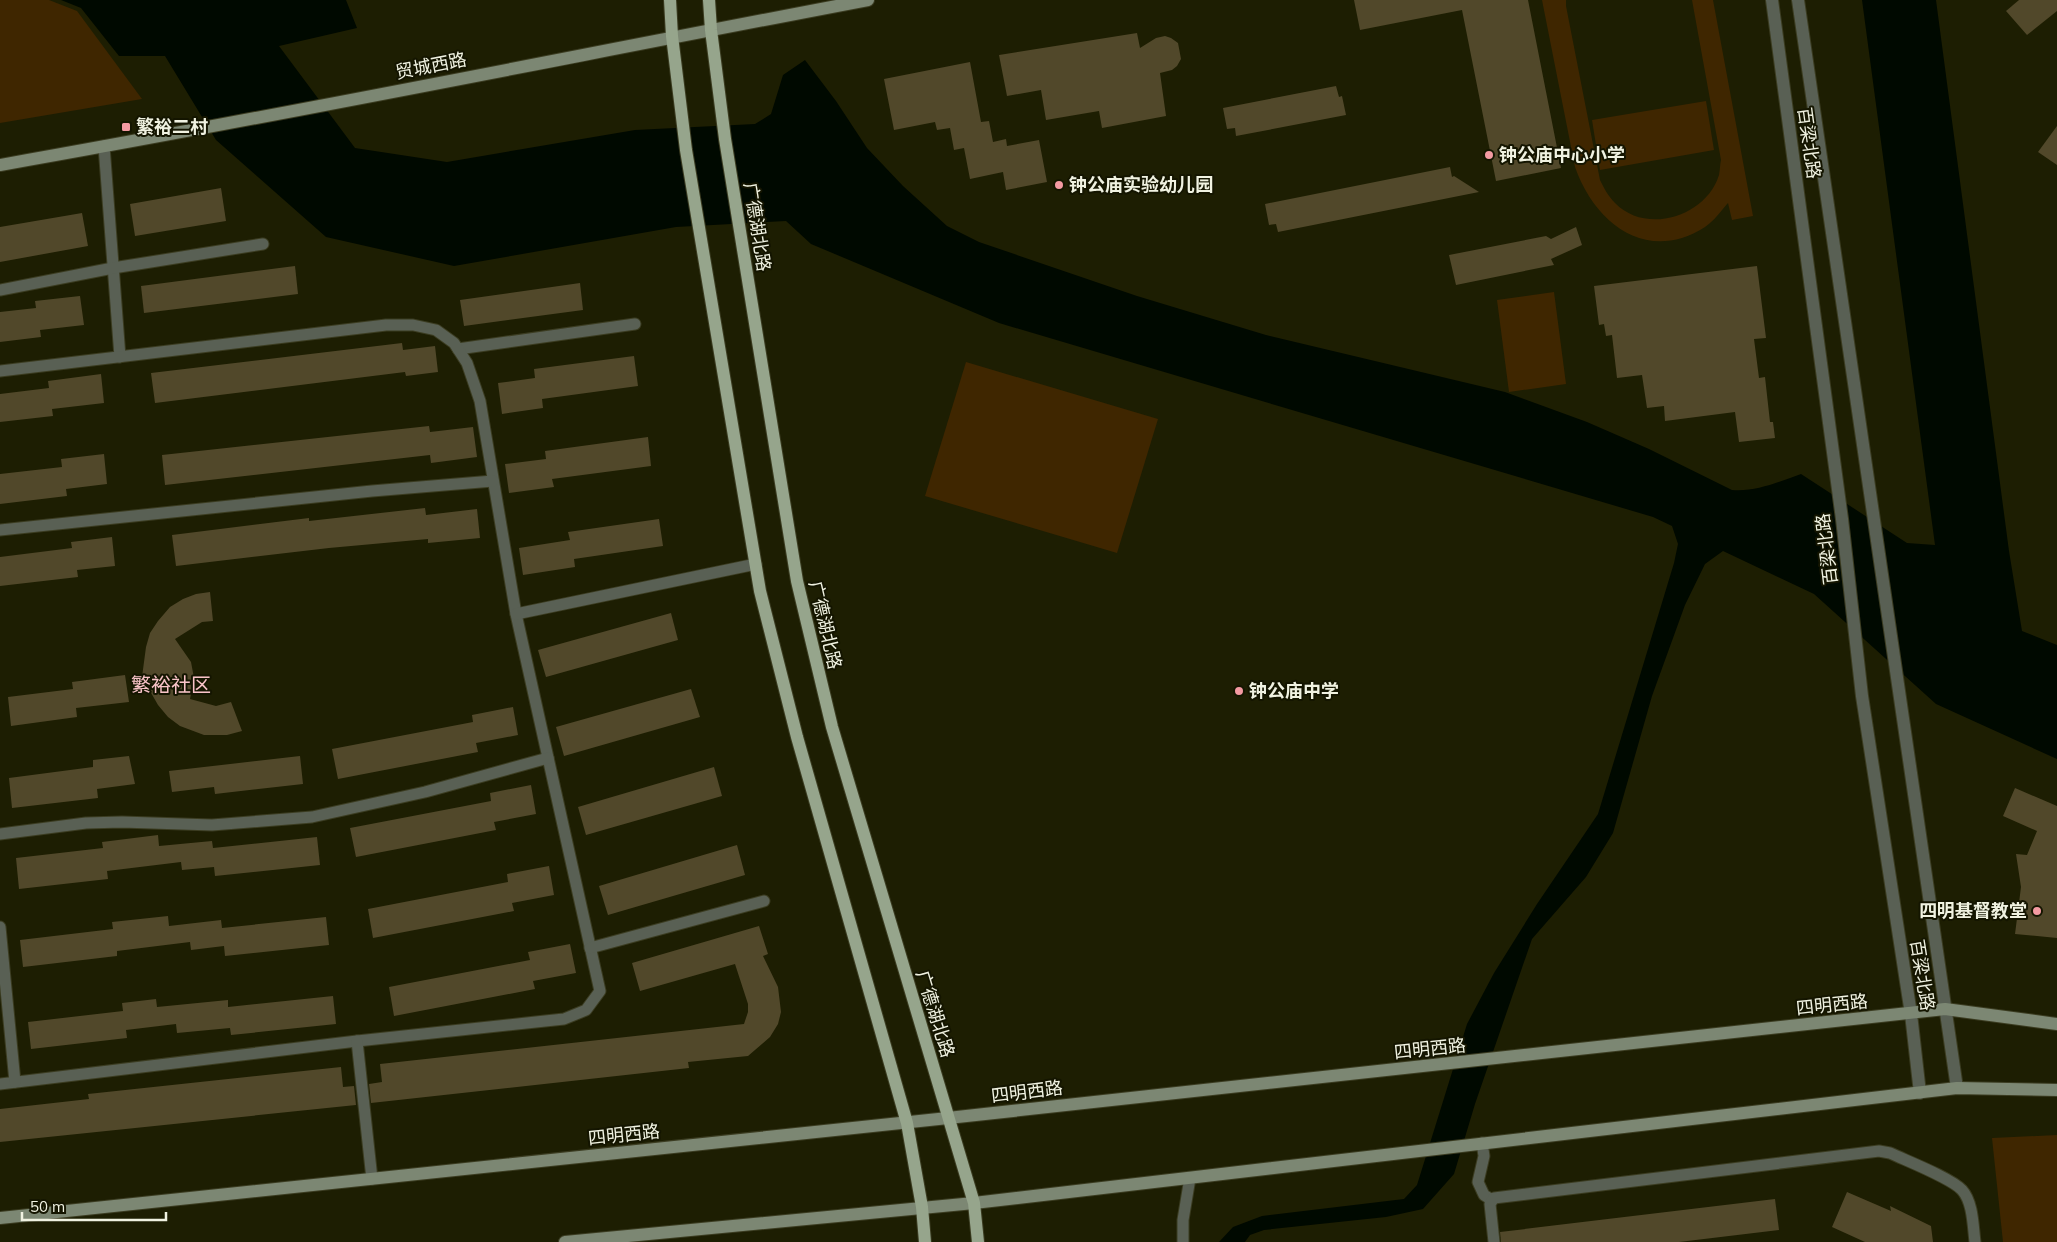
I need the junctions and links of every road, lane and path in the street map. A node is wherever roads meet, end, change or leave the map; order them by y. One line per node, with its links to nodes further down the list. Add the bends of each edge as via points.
1 (670, 0): 7 (main road)
2 (709, 0): 6 (main road, 广德湖北路)
3 (868, 0): 6 (main road, 贸城西路)
4 (1772, 0): 27 (street, 百梁北路, via 1842,519 1862,696)
5 (1798, 0): 26 (street, 百梁北路)
6 (711, 30): 7 (main road, 贸城西路); 35 (main road, 广德湖北路, via 740,235 799,590 832,727)
7 (672, 36): 8 (main road, 贸城西路); 19 (main road, via 686,150)
8 (104, 146): 9 (main road, 贸城西路); 11 (lane)
9 (0, 165)
10 (263, 244): 11 (lane)
11 (113, 268): 12 (lane); 15 (lane)
12 (0, 290)
13 (635, 324): 14 (lane)
14 (458, 349): 15 (lane, via 436,330 413,325 386,325); 17 (lane, via 468,364 480,401)
15 (120, 357): 16 (lane)
16 (0, 371)
17 (493, 481): 18 (lane); 20 (lane)
18 (0, 530)
19 (756, 564): 20 (lane); 36 (main road, via 797,737)
20 (516, 614): 21 (lane)
21 (548, 758): 22 (lane, via 425,792 312,817 212,825 122,822); 25 (lane)
22 (0, 834)
23 (764, 901): 25 (lane)
24 (0, 927): 30 (lane)
25 (590, 948): 29 (lane, via 600,991 586,1010 564,1019)
26 (1945, 1009): 27 (main road, 四明西路); 28 (main road, 四明西路); 32 (street, 百梁北路)
27 (1911, 1014): 34 (street, 百梁北路); 35 (main road, 四明西路)
28 (2057, 1024)
29 (357, 1041): 30 (lane); 39 (lane)
30 (15, 1082): 31 (lane)
31 (0, 1084)
32 (1957, 1088): 33 (main road); 34 (main road)
33 (2057, 1090)
34 (1920, 1093): 37 (main road)
35 (948, 1118): 36 (main road, 四明西路); 41 (main road, 广德湖北路)
36 (907, 1123): 39 (main road, 四明西路); 42 (main road)
37 (1482, 1143): 38 (main road); 40 (lane, via 1484,1156 1478,1182 1484,1194)
38 (1190, 1178): 41 (main road); 47 (lane)
39 (372, 1179): 43 (main road, 四明西路)
40 (1492, 1200): 48 (lane); 49 (lane, via 1880,1151 1890,1153 1963,1191 1969,1204)
41 (974, 1203): 42 (main road); 46 (main road, 广德湖北路)
42 (922, 1207): 44 (main road); 45 (main road)
43 (0, 1218)
44 (565, 1242)
45 (925, 1242)
46 (978, 1242)
47 (1183, 1242)
48 (1494, 1242)
49 (1975, 1242)

